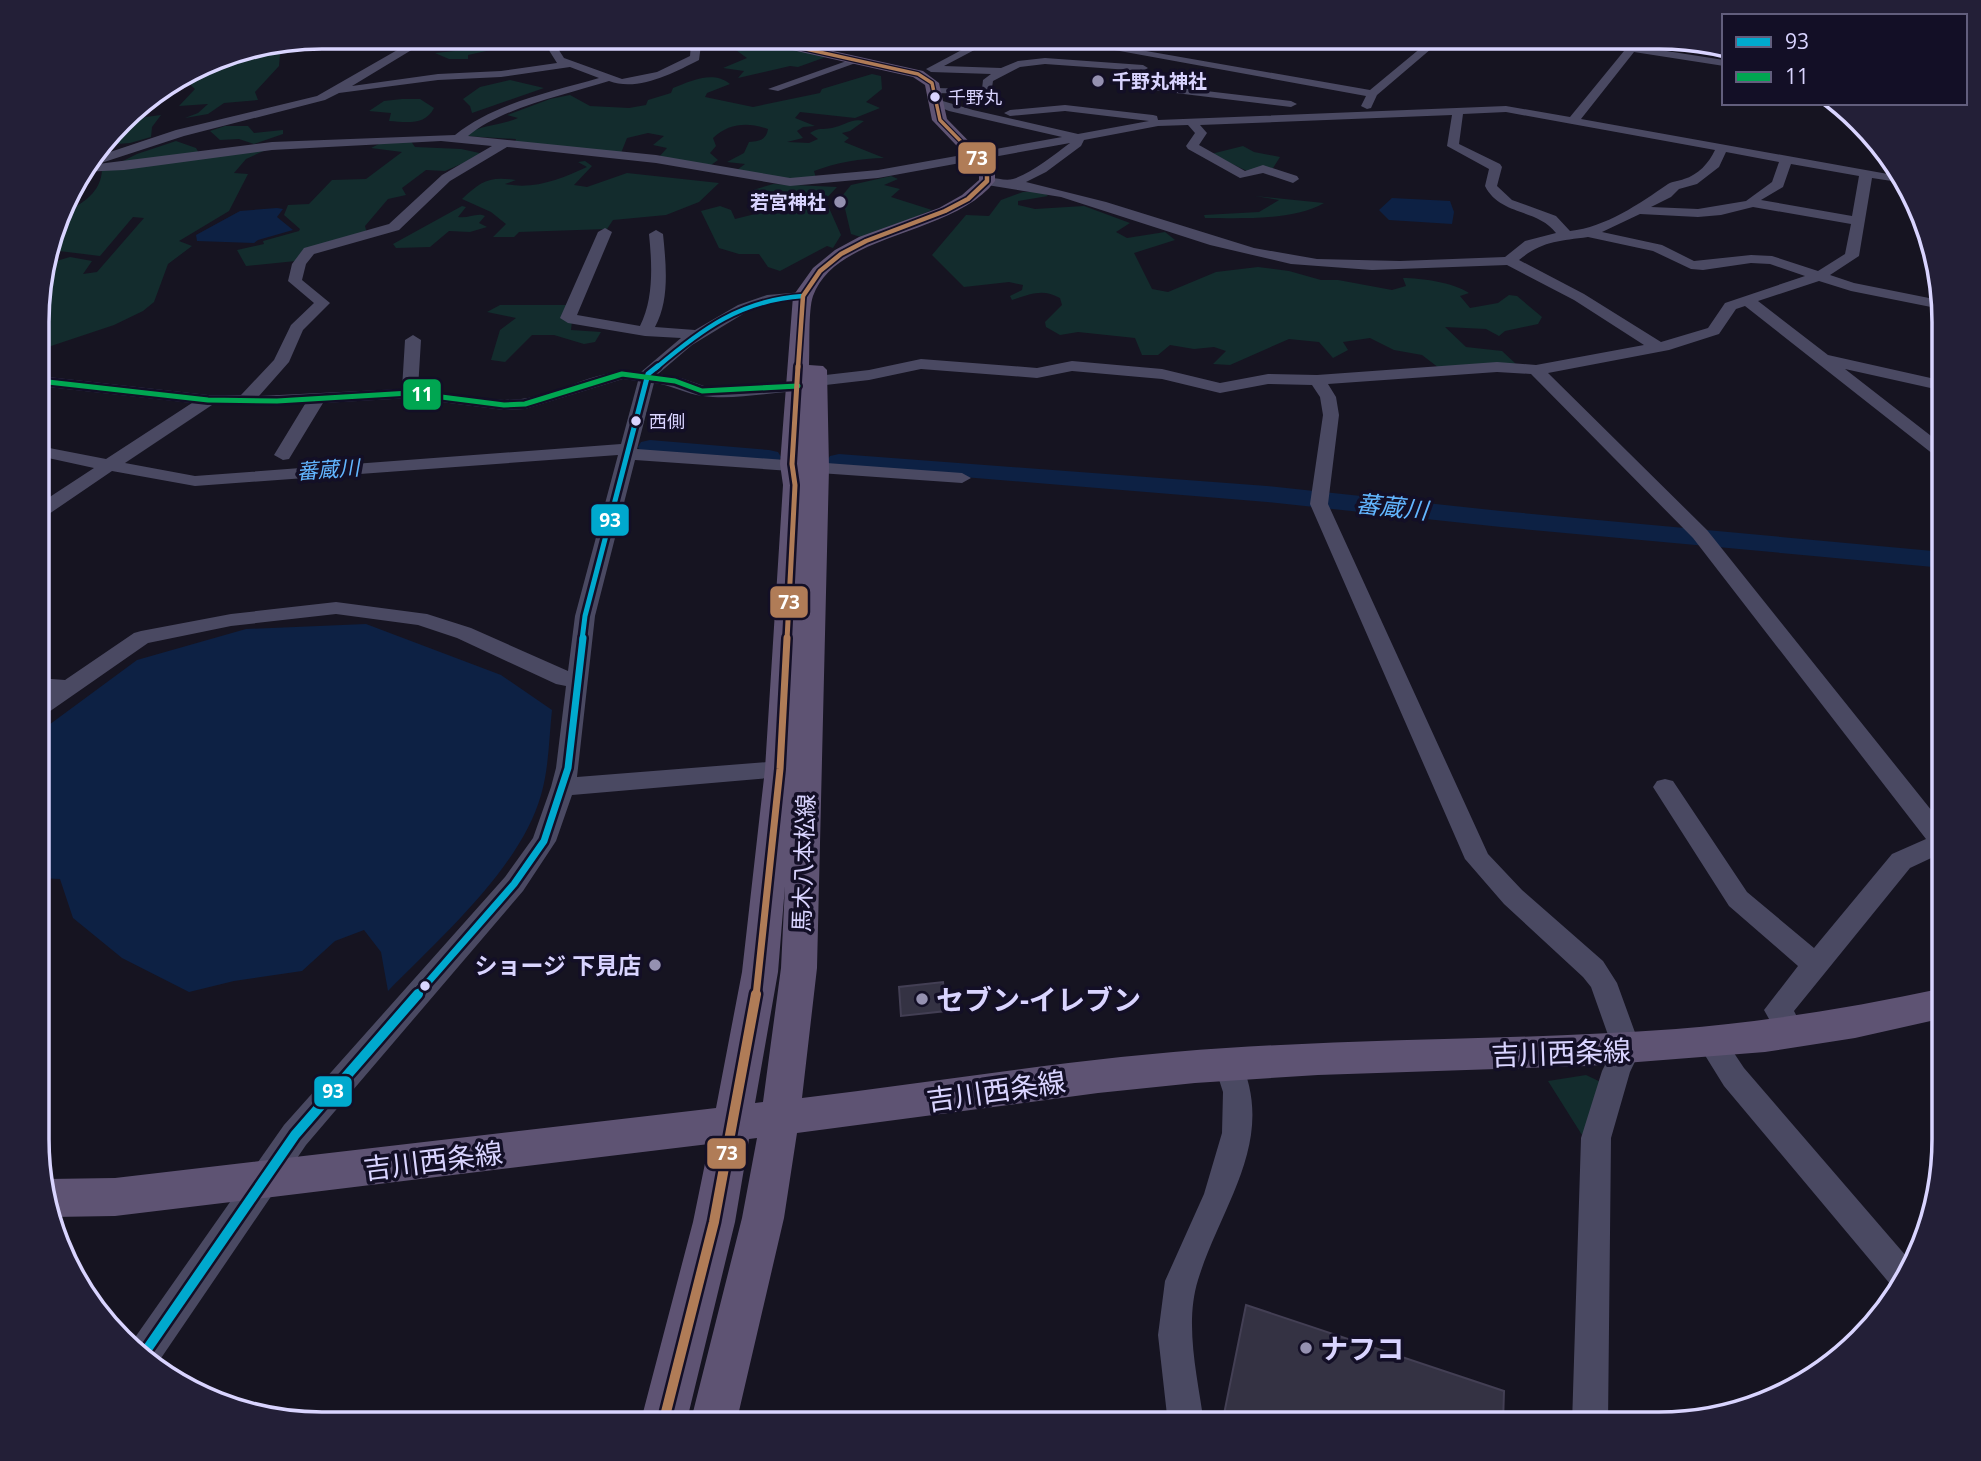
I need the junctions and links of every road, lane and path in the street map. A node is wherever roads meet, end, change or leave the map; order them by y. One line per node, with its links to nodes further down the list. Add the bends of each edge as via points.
1 (403, 49): 22 (street)
2 (552, 49): 16 (street)
3 (696, 49): 20 (street, via 695,58 660,75 628,81)
4 (808, 49): 12 (main road)
5 (970, 49): 18 (street)
6 (1090, 49): 13 (street)
7 (1112, 49): 14 (street)
8 (1426, 49): 23 (street)
9 (1631, 49): 10 (street); 31 (street)
10 (1659, 49)
11 (1660, 49): 15 (street)
12 (859, 60): 18 (main road); 21 (street)
13 (1068, 61): 17 (street, via 1018,64); 19 (street)
14 (1181, 61): 19 (street); 23 (street)
15 (1722, 63)
16 (569, 64): 20 (street); 22 (street)
17 (1003, 71): 18 (street); 24 (street, via 988,80 987,92)
18 (924, 72): 24 (main road)
19 (1156, 76): 28 (street, via 1288,103); 29 (street)
20 (609, 78): 32 (street, via 532,101 474,125)
21 (774, 89)
22 (336, 91): 37 (street, via 148,142)
23 (1372, 94): 27 (street)
24 (935, 97): 26 (street); 36 (main road, via 940,121)
25 (1458, 110): 27 (street); 31 (street, via 1506,109); 51 (street, via 1453,146 1496,167 1491,187 1497,196 1551,218)
26 (984, 115): 29 (street, via 1065,108); 33 (street)
27 (1365, 115): 28 (street)
28 (1328, 116): 30 (street)
29 (1154, 120): 30 (street); 33 (street)
30 (1190, 120): 42 (street, via 1200,133 1192,146 1202,152 1244,175 1263,169)
31 (1573, 121): 35 (street)
32 (458, 138): 34 (street); 39 (street, via 296,144)
33 (1078, 138): 36 (street); 44 (street, via 1042,169)
34 (506, 143): 36 (street, via 656,159 790,182 878,174); 71 (street, via 446,178 394,227 309,251 296,269 295,281 323,303 296,328 281,362)
35 (1722, 148): 38 (street); 46 (street, via 1715,164 1693,181 1674,186)
36 (976, 156): 43 (main road, via 988,168)
37 (102, 160)
38 (1786, 160): 40 (street); 45 (street, via 1778,184)
39 (97, 167)
40 (1866, 174): 41 (street); 47 (street)
41 (1891, 178)
42 (1293, 179)
43 (987, 181): 44 (street); 54 (main road, via 964,202 842,253 812,278)
44 (1014, 183): 52 (street, via 1291,260)
45 (1753, 203): 46 (street, via 1698,213); 47 (street)
46 (1638, 211): 49 (street)
47 (1858, 221): 53 (street, via 1852,256)
48 (605, 232): 57 (street, via 568,318)
49 (1588, 233): 51 (street); 53 (street, via 1657,248 1691,265 1762,259)
50 (656, 234): 57 (street, via 659,264 651,323)
51 (1567, 236): 52 (street, via 1530,244)
52 (1509, 261): 60 (street, via 1579,297)
53 (1819, 276): 55 (street); 56 (street)
54 (803, 296): 58 (street, via 757,302); 66 (main road, 馬木八本松線)
55 (1748, 301): 60 (street, via 1730,306 1714,331); 61 (street)
56 (1931, 303)
57 (645, 331): 58 (street)
58 (697, 335): 63 (street, via 656,364)
59 (413, 340): 68 (street)
60 (1657, 346): 62 (street)
61 (1821, 359): 67 (street); 72 (street)
62 (1536, 370): 64 (street, via 1497,367); 87 (street, via 1702,538)
63 (647, 376): 66 (street, via 721,392); 68 (street, via 622,374 525,404); 73 (street)
64 (1317, 380): 66 (street, via 1268,379 1220,388 1162,374 1084,367 1037,373 932,363); 93 (street, via 1328,397 1331,415 1319,500 1478,859 1592,968 1603,983)
65 (49, 382): 70 (street)
66 (808, 383): 77 (main road, 馬木八本松線)
67 (1932, 383)
68 (410, 393): 69 (street)
69 (318, 397): 71 (street); 75 (street)
70 (208, 400): 71 (street); 76 (street)
71 (246, 401)
72 (1932, 445)
73 (628, 451): 76 (street, via 195,481); 77 (street); 80 (street, via 584,616)
74 (49, 454): 76 (street)
75 (283, 455)
76 (111, 464): 79 (street)
77 (804, 466): 78 (street); 84 (main road, 馬木八本松線, via 795,485); 95 (main road, 馬木八本松線, via 799,968)
78 (962, 478)
79 (49, 505)
80 (579, 677): 82 (street, via 564,679 464,633 420,619 337,608 231,620 141,638); 85 (street)
81 (49, 686): 82 (street)
82 (69, 688): 83 (street)
83 (49, 702)
84 (780, 769): 85 (street); 96 (main road, 馬木八本松線, via 760,972)
85 (563, 787): 97 (street, via 544,841 514,884 295,1135)
86 (1665, 787): 89 (street, via 1738,899)
87 (1932, 827)
88 (1932, 846): 89 (street, via 1901,861)
89 (1814, 964): 91 (street, via 1778,1010)
90 (1932, 1005): 91 (main road, 吉川西条線)
91 (1792, 1034): 92 (main road, 吉川西条線)
92 (1712, 1044): 93 (main road, 吉川西条線); 99 (street, via 1734,1077)
93 (1627, 1049): 94 (main road, 吉川西条線); 104 (street, via 1596,1138)
94 (1228, 1064): 95 (main road, 吉川西条線, via 1043,1082); 103 (street, via 1238,1092 1237,1133 1219,1194 1181,1281 1175,1335)
95 (780, 1118): 96 (main road, 吉川西条線); 102 (main road, 馬木八本松線, via 762,1218)
96 (733, 1124): 97 (main road, 吉川西条線); 101 (main road, 馬木八本松線, via 714,1222)
97 (266, 1180): 98 (main road, 吉川西条線, via 115,1197); 100 (street)
98 (55, 1198)
99 (1898, 1271)
100 (148, 1349)
101 (666, 1412)
102 (716, 1412)
103 (1185, 1412)
104 (1590, 1412)

